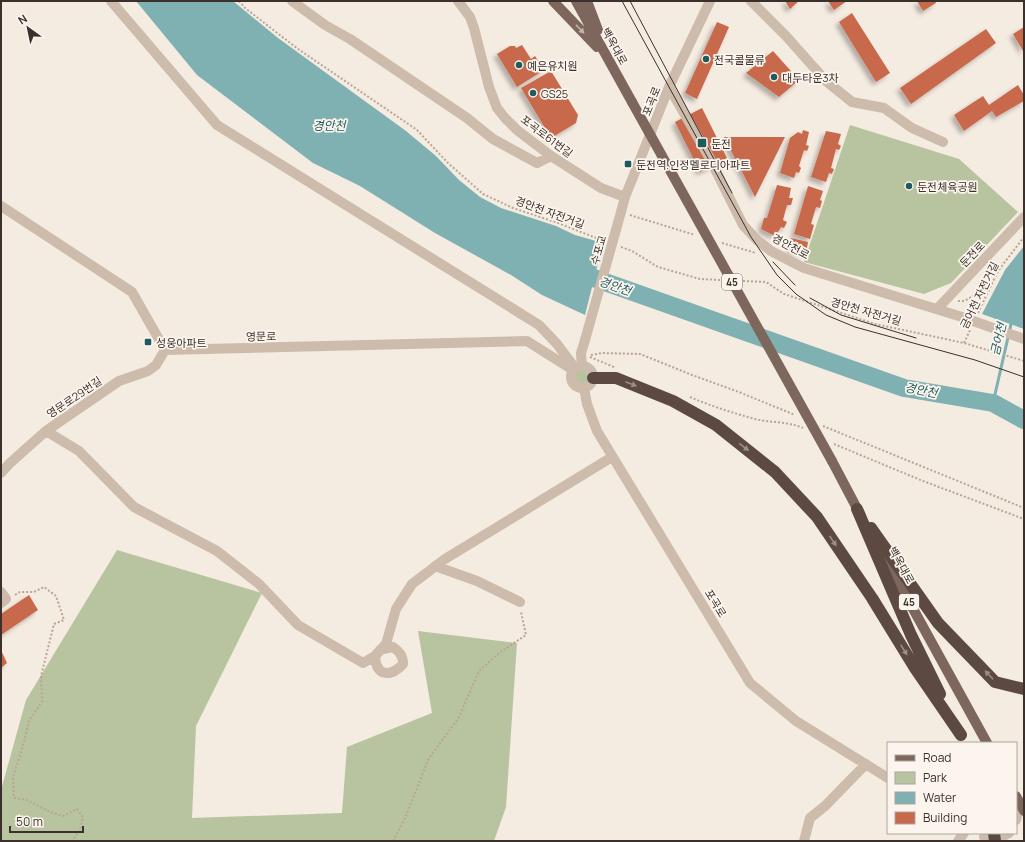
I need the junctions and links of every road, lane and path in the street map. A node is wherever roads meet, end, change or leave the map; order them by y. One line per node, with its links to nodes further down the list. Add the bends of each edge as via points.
1 (111, 1): 33 (street, via 217,125 539,325)
2 (239, 1): 19 (path, 경안천 자전거길, via 298,49 417,130 448,163 483,194 513,208)
3 (292, 1): 13 (street, via 467,118 493,139 538,163)
4 (458, 1): 13 (street, 포곡로61번길, via 470,17 497,108 517,130)
5 (553, 1): 10 (main road, one-way to 10)
6 (576, 1): 10 (main road, 백옥대로 / 45)
7 (587, 1): 10 (main road)
8 (710, 1): 11 (street, 포곡로)
9 (751, 1): 12 (street, via 826,81 852,102 884,108 912,128)
10 (608, 58): 43 (main road, 백옥대로 / 45, bridge)
11 (669, 87): 14 (street, 포곡로); 25 (street, 경안천로, via 709,157 743,225 757,240 771,251 804,268)
12 (943, 142)
13 (551, 156): 14 (street, 포곡로61번길, via 601,188)
14 (625, 197): 16 (street, 포곡로)
15 (1, 206): 30 (street, via 132,292)
16 (621, 212): 33 (street, 수포교, bridge)
17 (1024, 217): 24 (street, 둔전로)
18 (1024, 237): 23 (path, 금어천 자전거길, via 1006,259)
19 (610, 243)
20 (617, 246): 21 (path, via 632,251 658,268 700,279)
21 (722, 280)
22 (737, 280): 29 (path, 경안천 자전거길, via 766,282 784,294 875,324)
23 (991, 286): 24 (path, via 964,301); 26 (path, 금어천 자전거길)
24 (947, 298): 25 (street, 둔전로)
25 (938, 308): 28 (street, 경안천로, bridge)
26 (978, 315)
27 (971, 329): 29 (path, 금어천 자전거길)
28 (1024, 339)
29 (964, 343): 32 (path, 경안천 자전거길)
30 (165, 350): 33 (street, 영문로, via 527,341); 38 (street, 영문로29번길, via 156,365 148,371 119,381)
31 (588, 356): 34 (path)
32 (1024, 361)
33 (577, 368): 35 (street, via 589,368); 36 (street, via 571,376 572,383)
34 (620, 369)
35 (593, 378): 36 (street, via 590,385); 49 (highway, one-way to 49, via 616,378 673,401 716,425 775,472 817,517)
36 (584, 388): 41 (street, 포곡로, via 597,431)
37 (690, 397): 39 (path, via 710,406 756,419 794,424)
38 (46, 431): 42 (street, 영문로29번길); 45 (street, via 79,451 134,507 217,551 259,584 298,625 363,663 386,644 396,609 412,584)
39 (807, 431)
40 (834, 444): 44 (path)
41 (612, 457): 45 (street); 51 (street, 포곡로, via 750,683 796,721)
42 (1, 473)
43 (857, 509): 48 (highway, one-way to 43, via 995,682 938,623); 49 (highway, via 911,635); 50 (main road, 백옥대로 / 45)
44 (1024, 520)
45 (435, 566): 47 (street, via 477,581)
46 (3, 598): 57 (path, via 20,592 34,592 44,587 56,596 64,620 54,624 41,676 42,702 29,721 13,777 14,798 27,800 63,816 77,809 83,817 80,830)
47 (520, 602): 58 (path, via 526,635 499,653 479,671 458,718 429,758 406,816)
48 (1024, 689)
49 (963, 739)
50 (986, 742)
51 (866, 764): 52 (street, 포곡로); 59 (street, via 810,818)
52 (887, 777)
53 (1020, 803): 54 (street)
54 (1017, 816)
55 (1007, 834): 56 (street, via 999,838)
56 (988, 837)
57 (72, 841)
58 (392, 841)
59 (804, 841)

